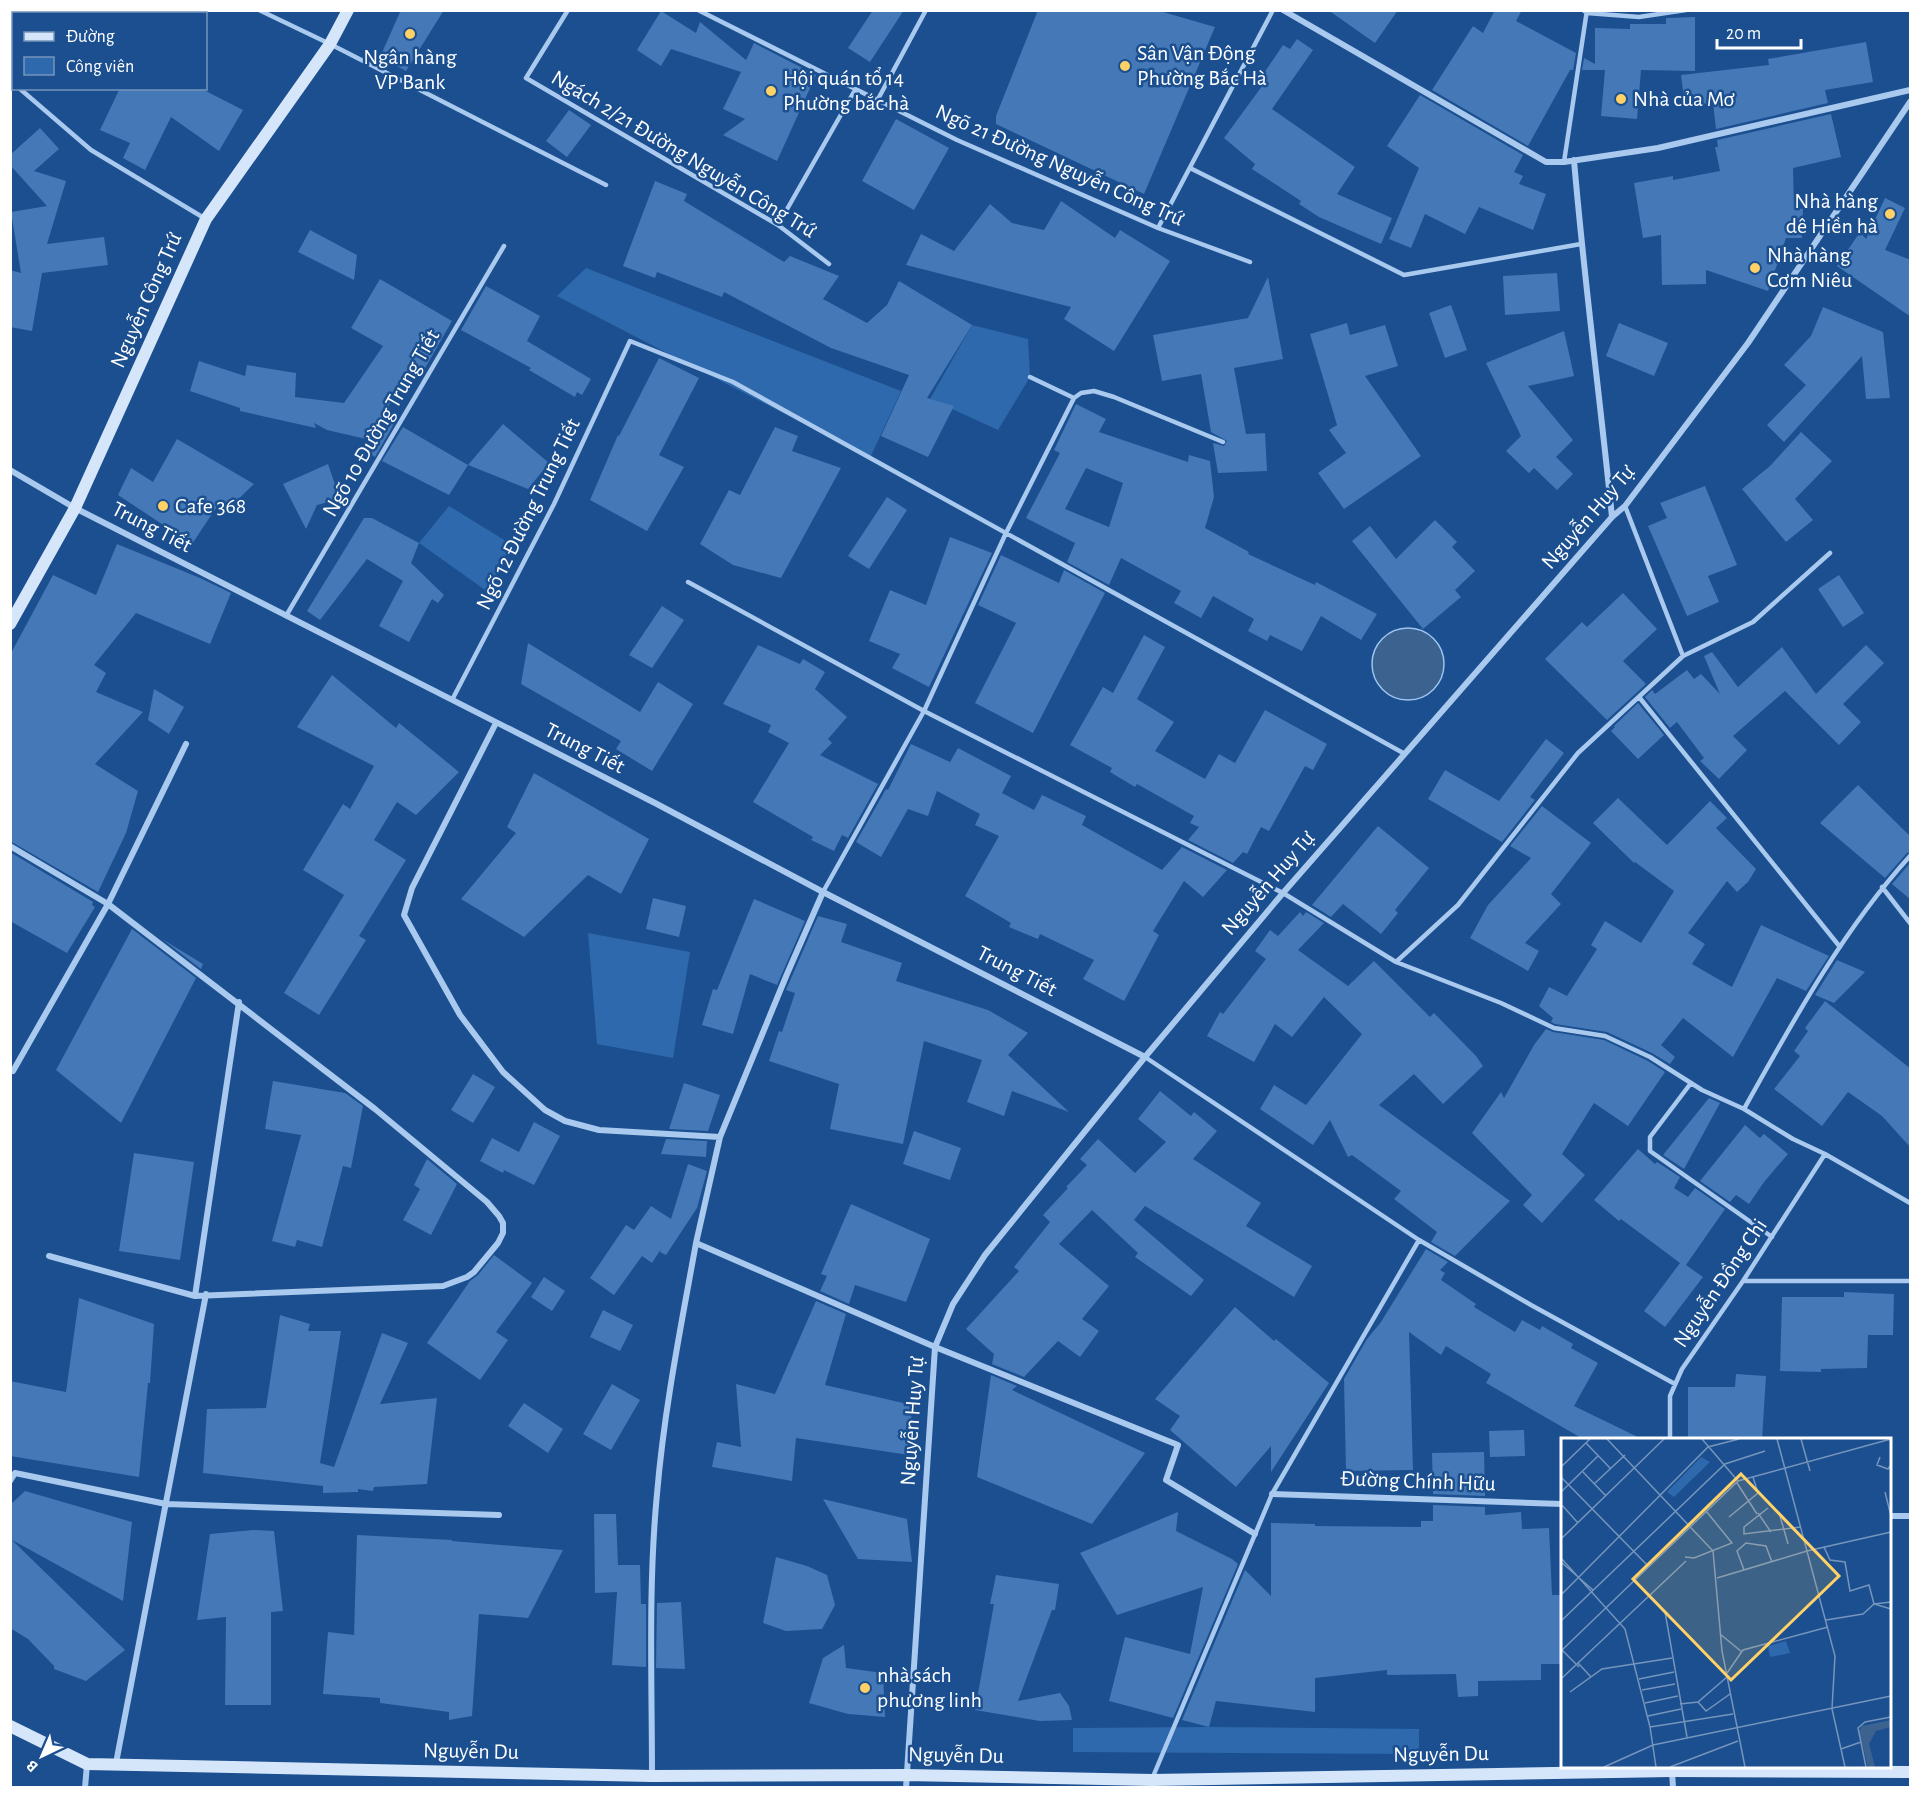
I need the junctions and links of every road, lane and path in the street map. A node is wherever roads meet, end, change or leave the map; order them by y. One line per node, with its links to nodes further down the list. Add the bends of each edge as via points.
1 (259, 10): 10 (lane)
2 (348, 10): 10 (main road, Nguyễn Công Trứ)
3 (568, 10): 21 (lane, Ngách 2/21 Đường Nguyễn Công Trứ, via 526,78)
4 (698, 10): 12 (lane, Ngõ 21 Đường Nguyễn Công Trứ)
5 (926, 10): 14 (lane)
6 (1273, 10): 18 (lane)
7 (1283, 10): 17 (street, via 1546,162)
8 (1686, 10): 9 (lane, via 1639,17)
9 (1585, 11): 17 (lane)
10 (330, 44): 19 (lane); 20 (main road, Nguyễn Công Trứ)
11 (21, 90): 20 (lane, via 91,150)
12 (855, 90): 14 (lane, Ngõ 21 Đường Nguyễn Công Trứ); 21 (lane)
13 (1911, 90): 16 (street, via 1658,148)
14 (877, 101): 22 (lane, Ngõ 21 Đường Nguyễn Công Trứ)
15 (1911, 102): 31 (street, Nguyễn Huy Tự, via 1748,343)
16 (1574, 160): 17 (street); 23 (street)
17 (1564, 162)
18 (1190, 168): 22 (lane); 23 (lane, via 1404,275)
19 (606, 186)
20 (206, 219): 32 (main road, Nguyễn Công Trứ)
21 (778, 225): 26 (lane, Ngách 2/21 Đường Nguyễn Công Trứ)
22 (1158, 228): 25 (lane, Ngõ 21 Đường Nguyễn Công Trứ)
23 (1581, 244): 33 (street)
24 (504, 246): 37 (lane, Ngõ 10 Đường Trung Tiết)
25 (1250, 262)
26 (829, 264)
27 (1030, 376): 28 (lane)
28 (1074, 398): 29 (lane, via 1094,391); 34 (lane)
29 (1222, 442)
30 (10, 470): 32 (street, Trung Tiết)
31 (1625, 506): 33 (street, Nguyễn Huy Tự); 39 (lane)
32 (75, 508): 37 (street, Trung Tiết); 38 (main road, Nguyễn Công Trứ)
33 (1612, 517): 45 (street, Nguyễn Huy Tự)
34 (1006, 533): 41 (lane, Ngõ 12 Đường Trung Tiết, via 733,382 630,341 554,504); 42 (lane); 45 (lane)
35 (1830, 553): 39 (lane, via 1753,622)
36 (688, 582): 42 (lane)
37 (286, 616): 41 (street, Trung Tiết)
38 (10, 624)
39 (1683, 656): 40 (lane)
40 (1639, 697): 53 (lane); 54 (lane, via 1578,753 1458,905)
41 (452, 700): 43 (street, Trung Tiết)
42 (924, 711): 49 (lane); 50 (lane)
43 (496, 723): 49 (street, Trung Tiết); 60 (street, via 412,888 404,915 411,929 460,1015 502,1072 545,1110 566,1121 599,1130)
44 (186, 744): 51 (street)
45 (1405, 754): 50 (street, Nguyễn Huy Tự)
46 (10, 846): 51 (street)
47 (1911, 856): 48 (lane)
48 (1882, 887): 52 (lane); 53 (lane)
49 (823, 892): 56 (street, Trung Tiết); 60 (street)
50 (1282, 893): 54 (lane); 56 (street, Nguyễn Huy Tự)
51 (108, 904): 55 (street); 57 (street)
52 (1911, 923)
53 (1840, 947): 59 (lane)
54 (1396, 962): 58 (lane, via 1554,1028 1605,1036 1650,1057)
55 (239, 1002): 69 (street, via 487,1202 503,1223 503,1233 474,1272 443,1286); 70 (street)
56 (1145, 1057): 64 (lane); 71 (street, Nguyễn Huy Tự, via 985,1255 953,1304)
57 (13, 1071)
58 (1691, 1083): 59 (lane); 63 (lane, via 1650,1137 1650,1151)
59 (1744, 1109): 61 (lane)
60 (720, 1137): 65 (street)
61 (1825, 1154): 62 (lane); 63 (lane, Nguyễn Đồng Chi)
62 (1911, 1203)
63 (1772, 1237): 67 (lane, Nguyễn Đồng Chi)
64 (1419, 1240): 72 (lane); 75 (lane)
65 (696, 1243): 71 (street); 87 (street, via 668,1400 657,1495)
66 (49, 1256): 70 (street)
67 (1743, 1281): 68 (lane); 72 (lane, Nguyễn Đồng Chi)
68 (1911, 1281)
69 (206, 1294): 70 (street); 76 (street)
70 (195, 1296)
71 (935, 1347): 81 (street, via 1178,1444 1166,1480); 89 (street, Nguyễn Huy Tự)
72 (1675, 1384): 73 (lane, Nguyễn Đồng Chi, via 1670,1396)
73 (1670, 1438)
74 (10, 1481): 76 (street, via 15,1473)
75 (1272, 1494): 77 (street, Đường Chính Hữu); 81 (lane)
76 (166, 1504): 78 (street); 83 (street)
77 (1561, 1504)
78 (499, 1515)
79 (1891, 1516): 80 (street)
80 (1911, 1516)
81 (1255, 1534): 88 (lane)
82 (10, 1725): 84 (main road, Nguyễn Du)
83 (116, 1763): 84 (main road, Nguyễn Du); 87 (main road, Nguyễn Du)
84 (87, 1764): 90 (street)
85 (1672, 1769): 86 (main road, Nguyễn Du); 88 (main road, Nguyễn Du); 91 (street)
86 (1911, 1772)
87 (651, 1776): 89 (main road, Nguyễn Du)
88 (1152, 1780): 89 (main road, Nguyễn Du)
89 (906, 1781)
90 (85, 1788)
91 (1672, 1788)

